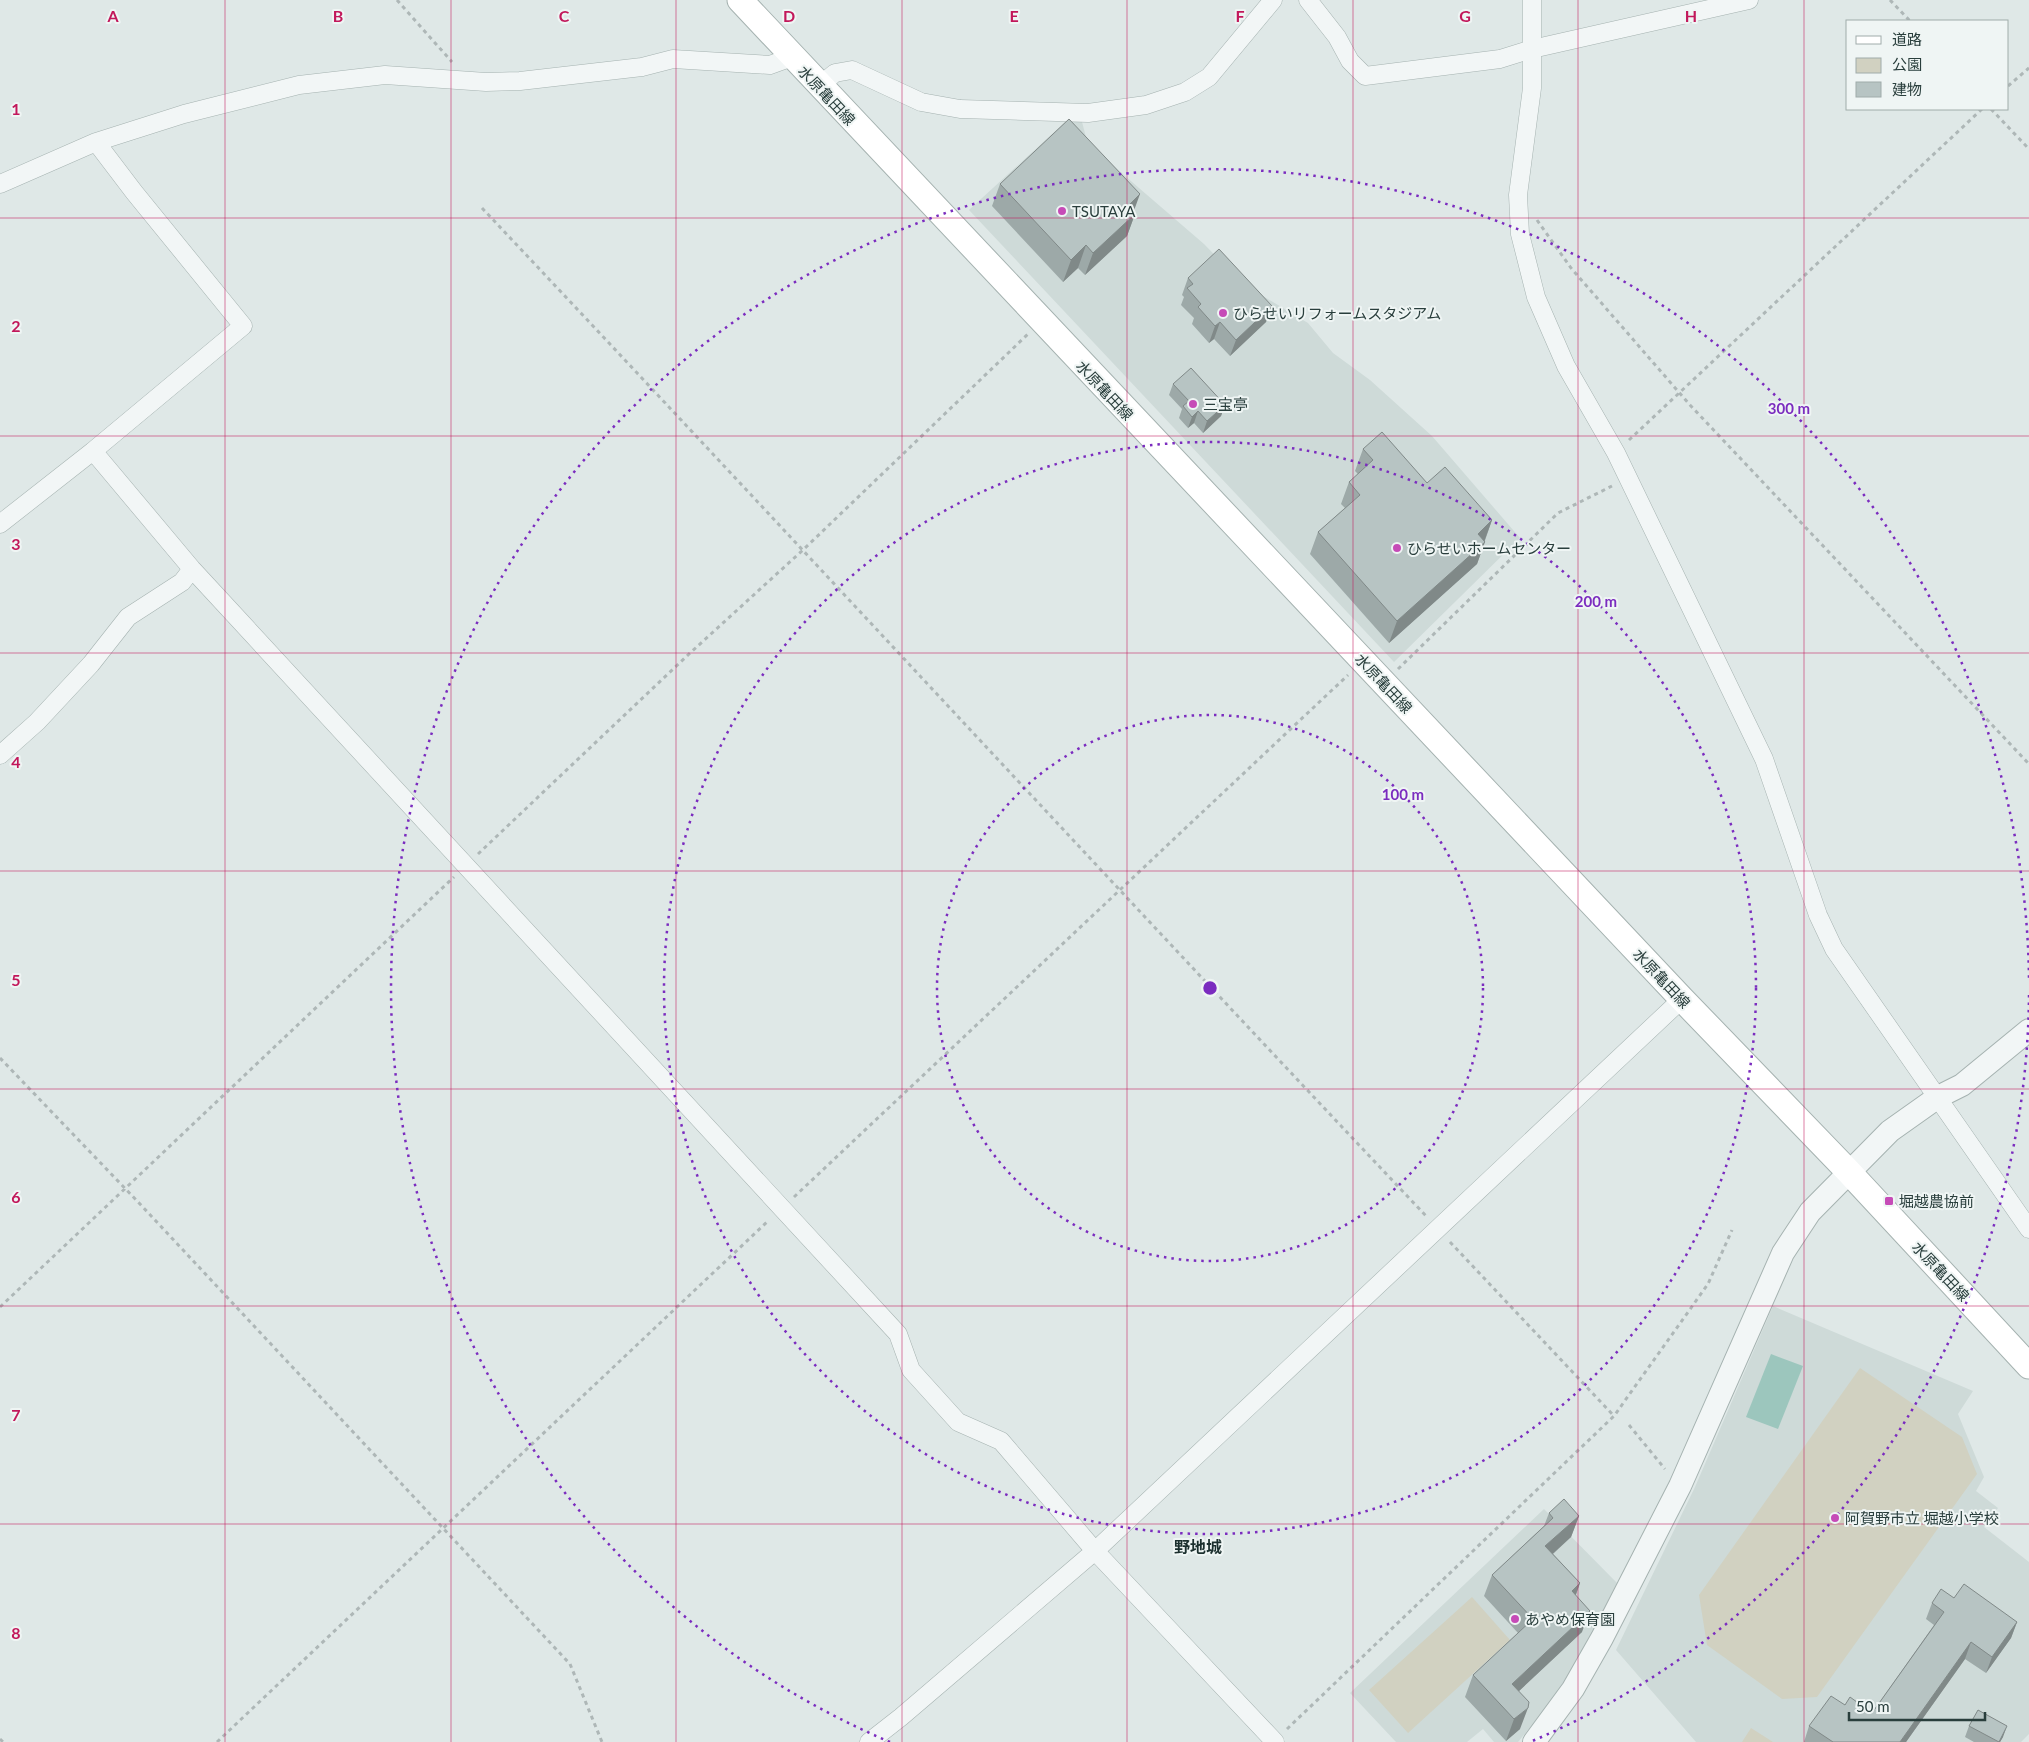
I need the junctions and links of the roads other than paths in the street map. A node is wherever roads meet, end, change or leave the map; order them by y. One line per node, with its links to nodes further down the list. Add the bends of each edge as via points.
1 (740, 0): 7 (main road, 水原亀田線)
2 (1273, 0): 8 (street, via 1209,77 1184,92 1146,105 1088,113 960,109 921,102 852,70 835,73)
3 (1308, 0): 6 (street, via 1337,36 1350,61 1365,76 1500,59)
4 (1532, 0): 6 (street)
5 (1749, 0): 6 (street)
6 (1532, 49): 17 (street, via 1532,88 1518,195 1520,234 1536,297 1566,366 1616,453 1764,759 1818,915 1834,949)
7 (792, 57): 8 (main road, 水原亀田線); 9 (street, via 770,65 673,59 642,67 559,78 486,82 385,75 299,85 184,114)
8 (819, 86): 15 (main road, 水原亀田線)
9 (96, 142): 10 (street); 11 (street, via 243,326)
10 (0, 184)
11 (93, 452): 12 (street); 13 (street)
12 (0, 524)
13 (192, 569): 14 (street, via 182,582 128,617 91,664 37,722); 21 (street, via 898,1334 911,1370 958,1422 1002,1441)
14 (0, 755)
15 (1682, 999): 18 (main road, 水原亀田線); 21 (street)
16 (2029, 1030): 17 (street, via 1962,1086)
17 (1938, 1097): 18 (street, via 1890,1131); 19 (street)
18 (1848, 1171): 20 (main road, 水原亀田線); 24 (street, via 1810,1212 1783,1253 1680,1486 1578,1681)
19 (2029, 1230)
20 (2029, 1366)
21 (1095, 1551): 22 (street); 23 (street)
22 (869, 1742)
23 (1274, 1742)
24 (1534, 1742)

